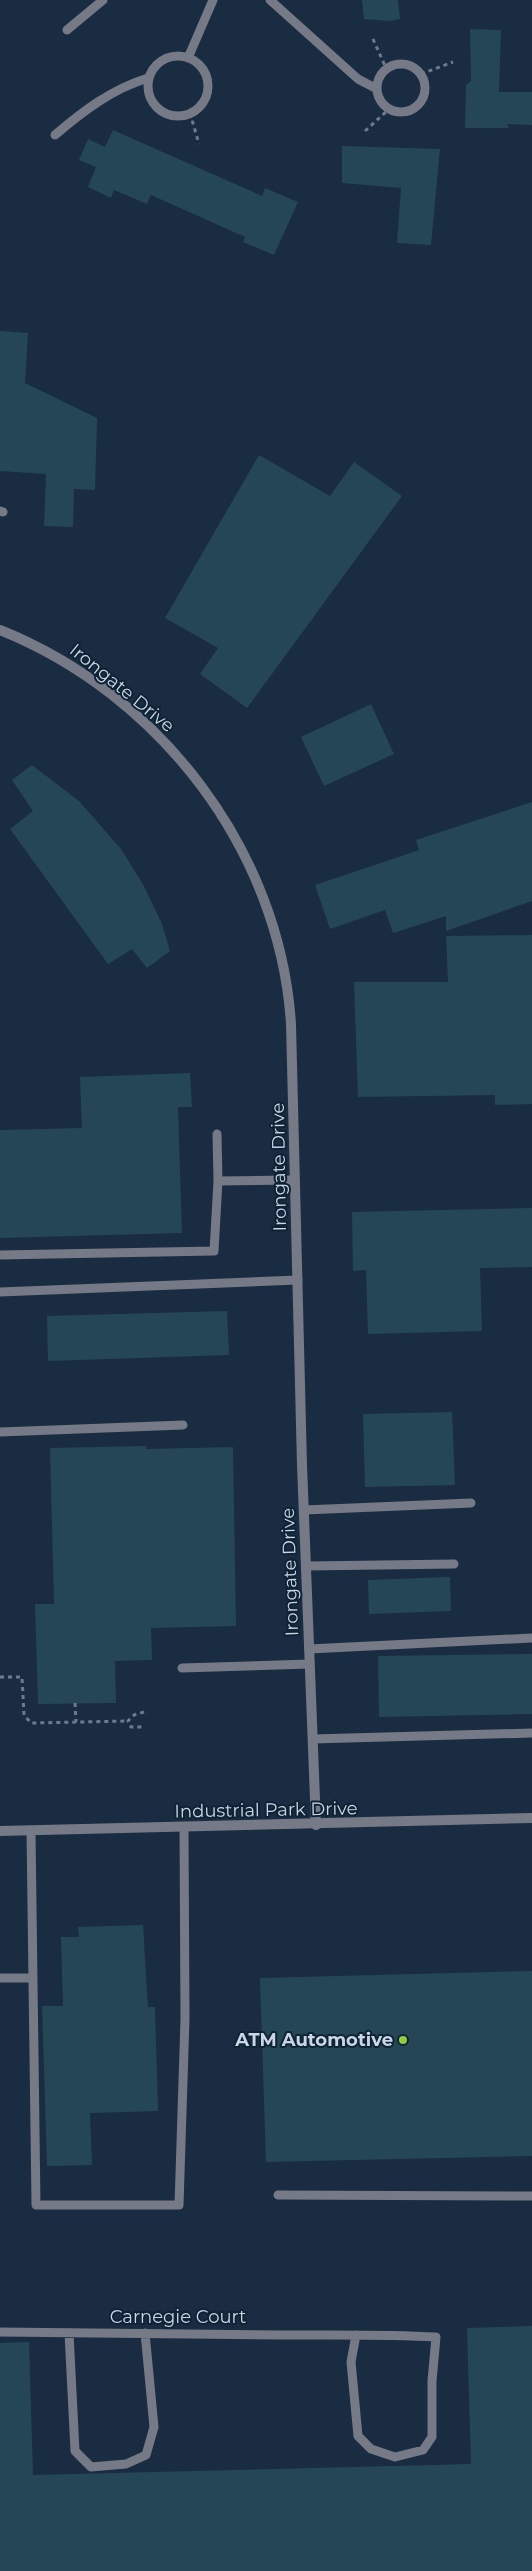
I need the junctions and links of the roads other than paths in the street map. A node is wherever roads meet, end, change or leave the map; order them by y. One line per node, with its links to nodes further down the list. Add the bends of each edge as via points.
1 (103, 0): 4 (lane)
2 (212, 0): 5 (lane)
3 (270, 0): 7 (lane, via 358,80)
4 (67, 30)
5 (188, 58): 6 (lane, via 179,55 168,57 156,65); 6 (lane, via 204,70 208,90 204,100 190,113 181,116 162,112 150,97)
6 (148, 78): 8 (lane, via 124,86 80,114)
7 (377, 89): 7 (lane, via 386,68 393,64 409,64 421,74 425,90 419,104 405,112 389,109 378,96)
8 (55, 135)
9 (0, 630): 12 (street, Irongate Drive, via 53,654 88,677 150,728 197,781 248,860 272,919 288,987)
10 (217, 1134): 11 (lane)
11 (218, 1180): 12 (lane); 13 (lane, via 214,1251)
12 (295, 1180): 14 (street, Irongate Drive)
13 (0, 1255)
14 (298, 1280): 15 (lane); 19 (street, Irongate Drive)
15 (0, 1292)
16 (183, 1425): 17 (lane)
17 (0, 1432)
18 (471, 1503): 19 (lane)
19 (304, 1510): 21 (street, Irongate Drive)
20 (454, 1564): 21 (lane)
21 (306, 1566): 23 (street, Irongate Drive)
22 (532, 1638): 23 (lane)
23 (309, 1649): 24 (street, Irongate Drive)
24 (310, 1664): 25 (lane); 27 (street, Irongate Drive)
25 (182, 1668)
26 (532, 1733): 27 (lane)
27 (313, 1739): 29 (street, Irongate Drive)
28 (532, 1818): 29 (street, Industrial Park Drive)
29 (316, 1825): 30 (street, Industrial Park Drive)
30 (184, 1828): 32 (street, Industrial Park Drive); 34 (lane, via 185,2019 180,2205 36,2205)
31 (0, 1831): 32 (street, Industrial Park Drive)
32 (31, 1831): 34 (lane)
33 (0, 1978): 34 (lane)
34 (32, 1978)
35 (278, 2195): 36 (lane)
36 (532, 2196)
37 (0, 2332): 38 (lane, Carnegie Court)
38 (69, 2333): 39 (lane, Carnegie Court); 39 (lane, via 75,2451 91,2467 126,2464 146,2455 154,2427)
39 (145, 2333): 40 (lane, Carnegie Court)
40 (356, 2335): 40 (lane, Carnegie Court, via 351,2362 358,2436 371,2449 395,2457 422,2450 432,2437 436,2337)

